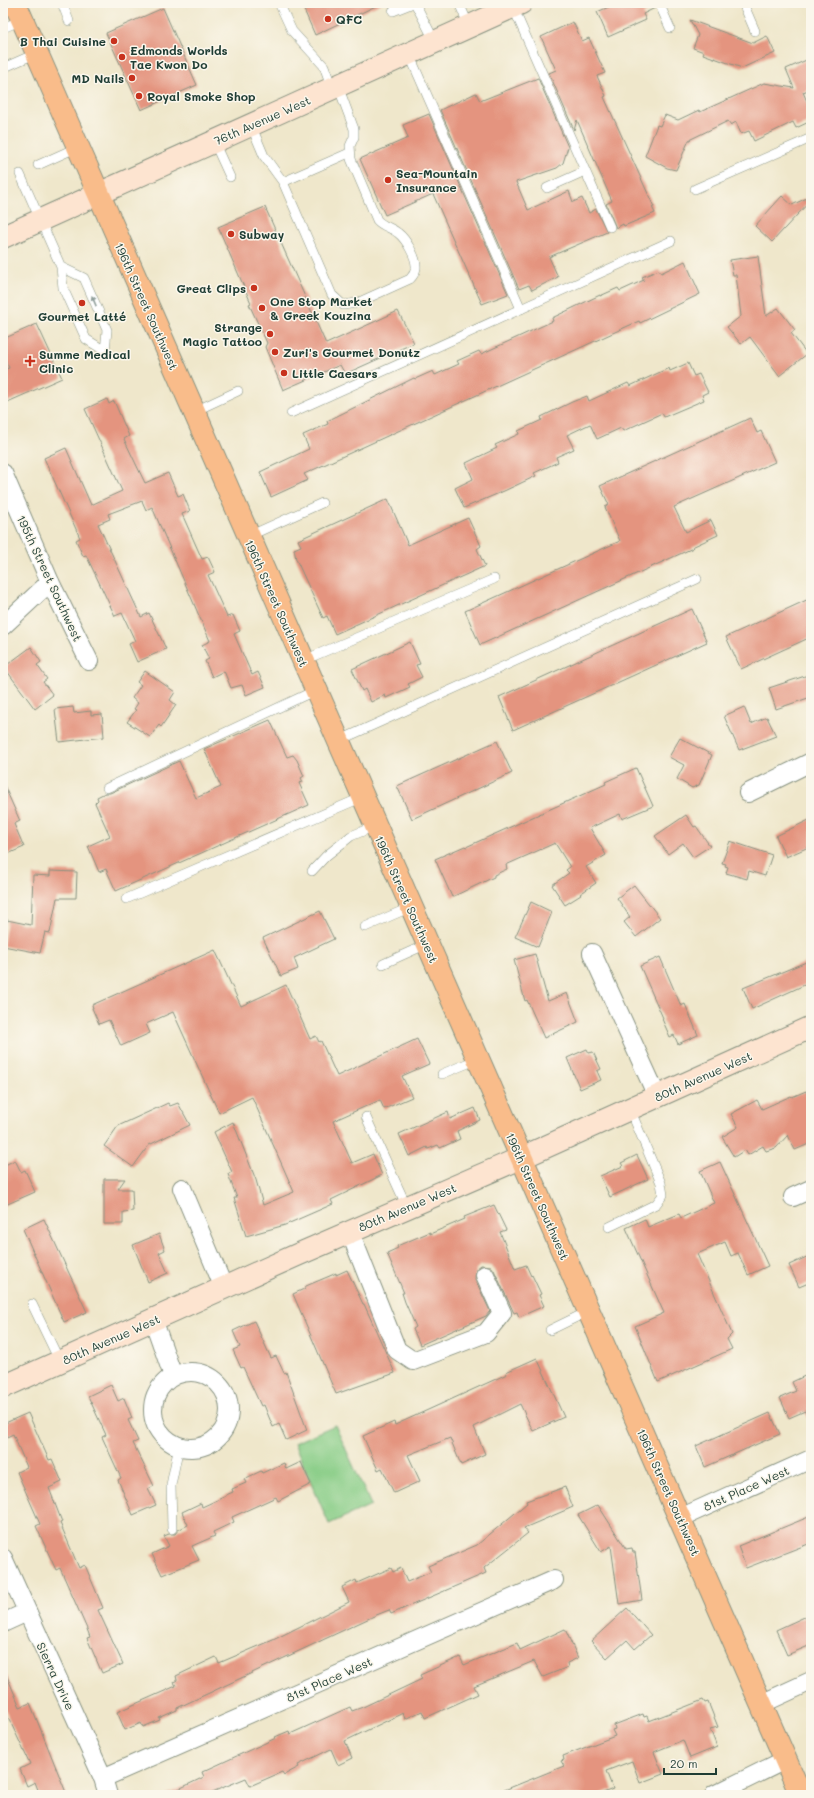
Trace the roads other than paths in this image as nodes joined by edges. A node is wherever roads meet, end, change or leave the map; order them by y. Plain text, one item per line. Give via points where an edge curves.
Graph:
1 (62, 3) edge
2 (279, 3) edge
3 (414, 3) edge
4 (460, 3) edge
5 (659, 3) edge
6 (743, 3) edge
7 (517, 5) edge
8 (393, 11) dead end
9 (13, 17) edge
10 (69, 21) dead end
11 (469, 26) junction
12 (670, 28) dead end
13 (755, 31) dead end
14 (435, 42) junction
15 (408, 53) junction
16 (37, 54) junction
17 (3, 68) edge
18 (335, 87) junction
19 (251, 125) junction
20 (811, 138) edge
21 (214, 141) junction
22 (78, 147) junction
23 (349, 153) junction
24 (38, 165) dead end
25 (585, 171) junction
26 (20, 174) dead end
27 (230, 177) dead end
28 (283, 182) junction
29 (547, 188) dead end
30 (695, 189) dead end
31 (99, 194) junction
32 (40, 220) junction
33 (610, 227) dead end
34 (3, 237) edge
35 (670, 241) dead end
36 (61, 267) junction
37 (521, 309) junction
38 (238, 391) dead end
39 (194, 412) junction
40 (291, 413) dead end
41 (3, 473) edge
42 (322, 503) dead end
43 (248, 536) junction
44 (494, 579) dead end
45 (697, 579) dead end
46 (50, 582) junction
47 (3, 626) edge
48 (89, 661) dead end
49 (302, 661) junction
50 (316, 690) junction
51 (338, 741) junction
52 (811, 762) edge
53 (107, 788) dead end
54 (748, 792) dead end
55 (363, 797) junction
56 (375, 826) junction
57 (312, 871) dead end
58 (126, 899) dead end
59 (411, 907) junction
60 (365, 928) dead end
61 (427, 944) junction
62 (592, 953) dead end
63 (383, 964) dead end
64 (811, 1027) edge
65 (478, 1059) junction
66 (442, 1074) dead end
67 (657, 1096) junction
68 (630, 1109) junction
69 (366, 1117) dead end
70 (521, 1158) junction
71 (182, 1188) dead end
72 (811, 1188) edge
73 (793, 1197) dead end
74 (407, 1207) junction
75 (610, 1227) dead end
76 (350, 1232) junction
77 (485, 1275) dead end
78 (224, 1288) junction
79 (32, 1304) dead end
80 (589, 1311) junction
81 (153, 1319) junction
82 (550, 1330) dead end
83 (60, 1362) junction
84 (173, 1376) junction
85 (3, 1387) edge
86 (179, 1446) junction
87 (811, 1459) edge
88 (680, 1518) junction
89 (172, 1529) dead end
90 (3, 1558) edge
91 (554, 1580) dead end
92 (27, 1612) junction
93 (3, 1623) edge
94 (811, 1681) edge
95 (761, 1704) junction
96 (785, 1760) junction
97 (106, 1787) edge
98 (714, 1795) edge
99 (801, 1795) edge

1 - 10 lane
2 - 18 lane via 292,31 324,66
3 - 8 lane
3 - 14 lane
4 - 11 lane
5 - 12 lane
6 - 13 lane
7 - 11 street, 76th Avenue West
7 - 25 lane
9 - 16 main road, 196th Street Southwest
11 - 14 street, 76th Avenue West
14 - 15 street, 76th Avenue West
15 - 18 street, 76th Avenue West
15 - 37 lane
16 - 17 lane
16 - 22 main road, 196th Street Southwest
18 - 19 street, 76th Avenue West
18 - 23 lane via 354,128
19 - 21 street, 76th Avenue West
19 - 28 lane via 264,156
20 - 30 lane
21 - 27 lane
21 - 31 street, 76th Avenue West
22 - 24 lane
22 - 31 main road, 196th Street Southwest
23 - 28 lane
23 - 28 lane via 377,220 381,225 400,234 416,266 415,273 410,279 357,303 343,305 332,295
25 - 29 lane
25 - 33 lane
26 - 32 lane
31 - 32 street, 76th Avenue West
31 - 39 main road, 196th Street Southwest
32 - 34 street, 76th Avenue West
32 - 36 lane
35 - 37 lane
36 -> 36 lane via 62,288 86,340 105,351 106,330 84,278
37 - 40 lane
38 - 39 lane
39 - 43 main road, 196th Street Southwest
41 - 46 street, 195th Street Southwest
42 - 43 lane
43 - 49 main road, 196th Street Southwest
44 - 49 lane
45 - 51 lane
46 - 47 street
46 - 48 street, 195th Street Southwest
49 - 50 main road, 196th Street Southwest
50 - 51 main road, 196th Street Southwest
50 - 53 lane
51 - 55 main road, 196th Street Southwest
52 - 54 street
55 - 56 main road, 196th Street Southwest
55 - 58 lane
56 - 57 lane via 352,836 326,856
56 - 59 main road, 196th Street Southwest
59 - 60 lane
59 - 61 main road, 196th Street Southwest
61 - 63 lane
61 - 65 main road, 196th Street Southwest
62 - 67 street
64 - 67 street, 80th Avenue West
65 - 66 lane
65 - 70 main road, 196th Street Southwest
67 - 68 street, 80th Avenue West
68 - 70 street, 80th Avenue West
68 - 75 lane via 663,1195 656,1204
69 - 74 lane
70 - 74 street, 80th Avenue West
70 - 80 main road, 196th Street Southwest
71 - 78 street
72 - 73 street
74 - 76 street, 80th Avenue West
76 - 77 street via 397,1350 414,1362 486,1333 502,1313
76 - 78 street, 80th Avenue West
78 - 81 street, 80th Avenue West
79 - 83 lane
80 - 82 lane
80 - 88 main road, 196th Street Southwest
81 - 83 street, 80th Avenue West
81 - 84 street
83 - 85 street, 80th Avenue West
84 - 86 street via 163,1384 156,1395 153,1407 154,1420 159,1431
84 - 86 street via 185,1372 198,1372 209,1376 226,1394 229,1407 224,1431 215,1440 204,1446 192,1448
86 - 89 lane via 171,1485
87 - 88 street, 81st Place West
88 - 95 main road, 196th Street Southwest
90 - 92 street, Sierra Drive
91 - 97 street, 81st Place West
92 - 93 street
92 - 97 street, Sierra Drive
94 - 95 street
95 - 96 main road, 196th Street Southwest
96 - 98 street
96 - 99 main road, 196th Street Southwest

